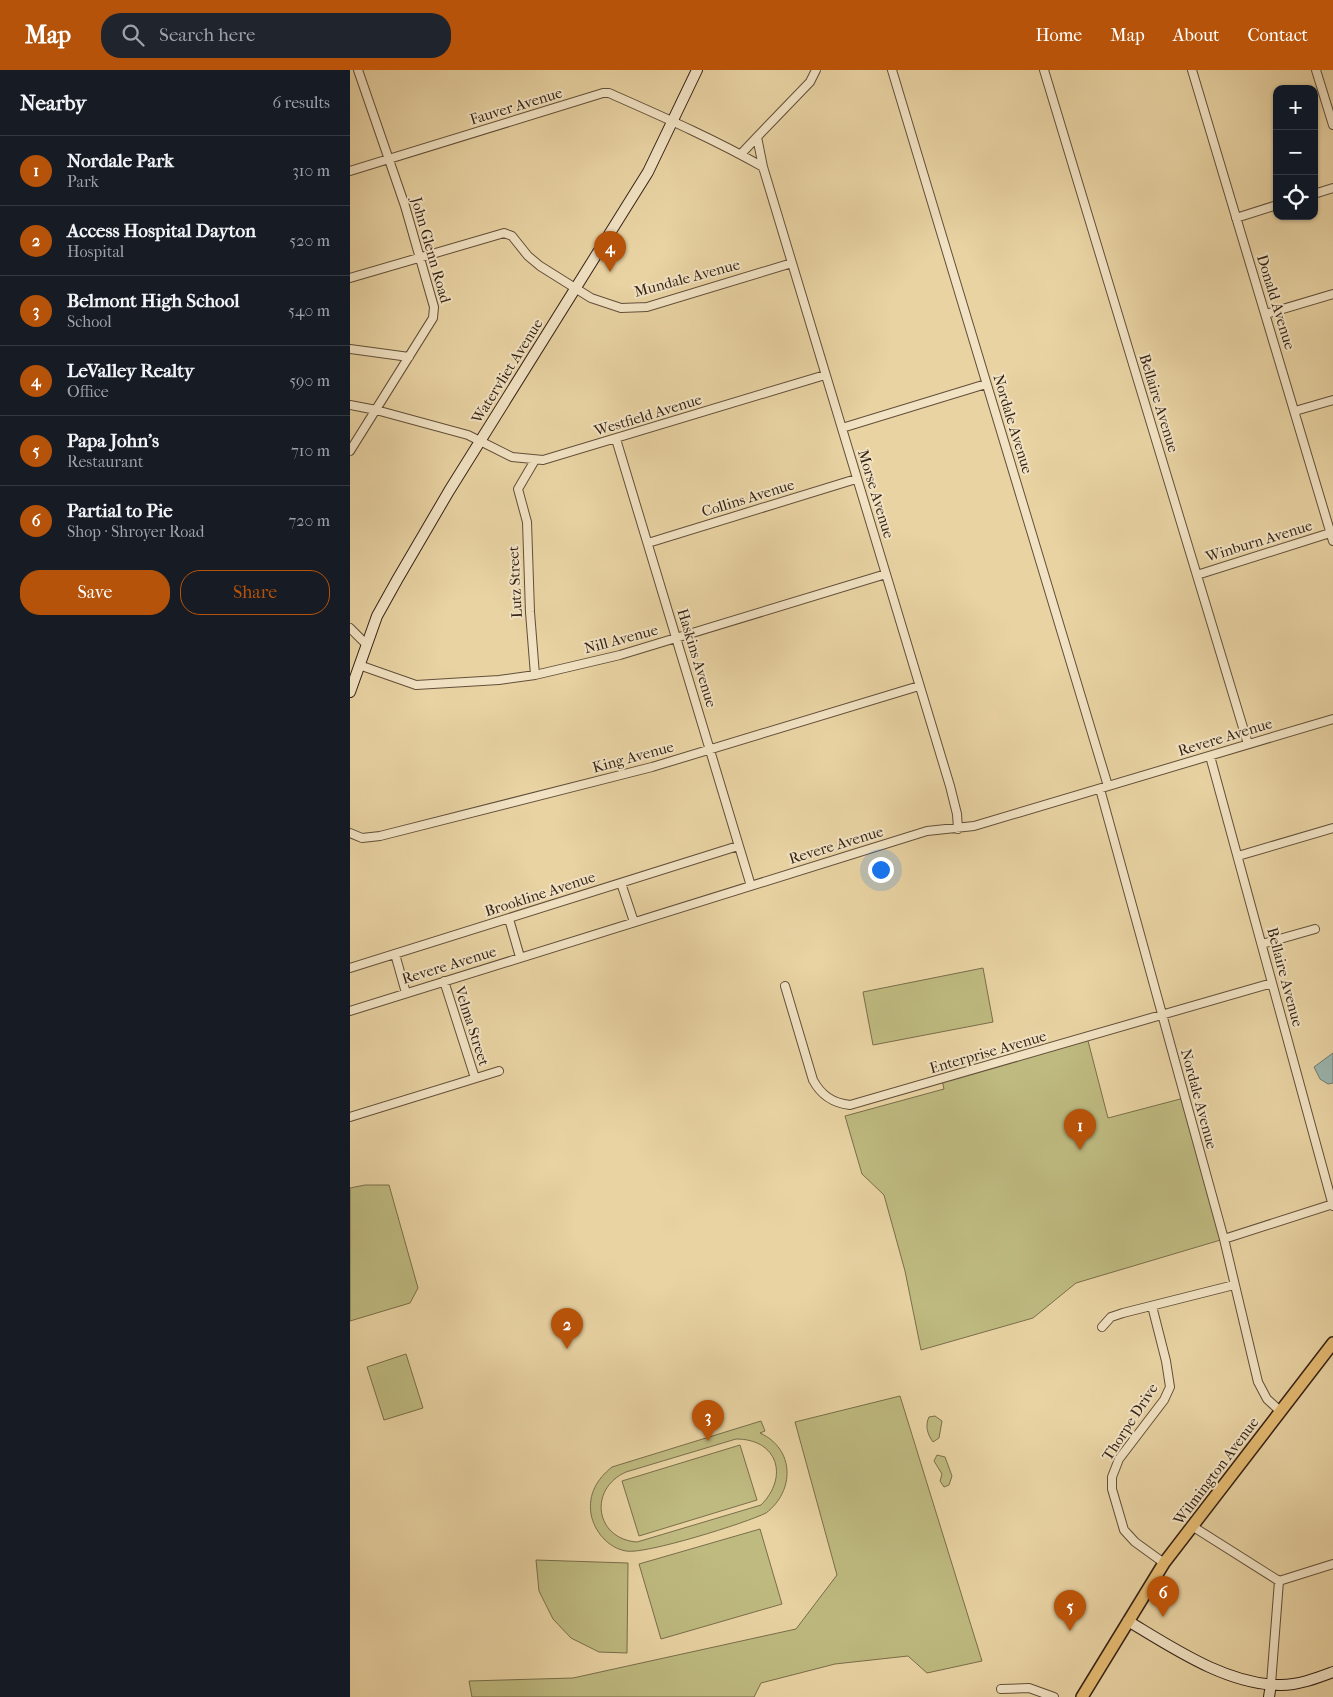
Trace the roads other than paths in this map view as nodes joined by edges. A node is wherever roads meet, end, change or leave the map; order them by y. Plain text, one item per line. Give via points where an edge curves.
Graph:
1 (358, 70) edge
2 (697, 70) edge
3 (816, 70) edge
4 (892, 70) edge
5 (1044, 70) edge
6 (1192, 70) edge
7 (1316, 70) edge
8 (672, 122) junction
9 (1333, 125) edge
10 (757, 137) junction
11 (741, 154) junction
12 (389, 159) junction
13 (763, 168) junction
14 (350, 171) edge
15 (1333, 188) edge
16 (1318, 193) edge
17 (1273, 206) edge
18 (1236, 218) junction
19 (420, 257) junction
20 (792, 263) junction
21 (350, 278) edge
22 (576, 289) junction
23 (1333, 294) edge
24 (1266, 314) junction
25 (350, 349) edge
26 (409, 357) junction
27 (825, 375) junction
28 (986, 384) junction
29 (1333, 400) edge
30 (350, 405) edge
31 (376, 410) junction
32 (1295, 411) junction
33 (842, 428) junction
34 (616, 439) junction
35 (481, 440) junction
36 (350, 451) edge
37 (535, 460) junction
38 (856, 478) junction
39 (1329, 508) edge
40 (1332, 537) edge
41 (648, 543) junction
42 (886, 574) junction
43 (1197, 575) junction
44 (350, 628) edge
45 (353, 635) edge
46 (676, 638) junction
47 (366, 644) junction
48 (359, 665) junction
49 (535, 675) junction
50 (919, 686) junction
51 (350, 692) edge
52 (1333, 719) edge
53 (1248, 744) junction
54 (711, 750) junction
55 (1210, 756) junction
56 (1108, 786) junction
57 (1100, 789) junction
58 (1333, 828) edge
59 (958, 829) junction
60 (350, 833) edge
61 (738, 846) junction
62 (1238, 856) junction
63 (621, 883) junction
64 (751, 886) junction
65 (509, 919) junction
66 (634, 922) junction
67 (1315, 929) dead end
68 (1262, 944) junction
69 (395, 954) junction
70 (520, 958) junction
71 (350, 968) edge
72 (444, 981) junction
73 (1272, 983) junction
74 (785, 986) dead end
75 (406, 993) junction
76 (350, 1011) edge
77 (1162, 1015) junction
78 (499, 1071) dead end
79 (474, 1078) junction
80 (350, 1117) edge
81 (1333, 1205) edge
82 (1224, 1239) junction
83 (1234, 1286) junction
84 (1152, 1306) junction
85 (1102, 1327) dead end
86 (1333, 1343) edge
87 (1280, 1411) junction
88 (1192, 1526) junction
89 (1164, 1563) junction
90 (1333, 1564) edge
91 (1279, 1581) junction
92 (1128, 1621) junction
93 (1333, 1672) edge
94 (1271, 1684) junction
95 (1001, 1689) dead end
96 (1054, 1697) edge
97 (1082, 1697) edge
98 (1268, 1697) edge

1 - 12 street, John Glenn Road
2 - 8 street, Watervliet Avenue
3 - 10 street via 810,82
4 - 28 street, Nordale Avenue
5 - 43 street, Bellaire Avenue
6 - 18 street, Donald Avenue
7 - 9 street
8 - 11 street, Fauver Avenue
8 - 12 street, Fauver Avenue via 603,93
8 - 22 street, Watervliet Avenue via 648,172
10 - 11 street
10 - 13 street, Morse Avenue
11 - 13 street
12 - 14 street, Fauver Avenue
12 - 19 street, John Glenn Road
13 - 20 street, Morse Avenue
15 - 16 street
17 - 18 street
18 - 24 street, Donald Avenue
19 - 21 street, Mundale Avenue
19 - 22 street, Mundale Avenue via 504,232 540,266
19 - 26 street, John Glenn Road via 434,313
20 - 22 street, Mundale Avenue via 647,307 612,306
20 - 27 street, Morse Avenue
22 - 35 street, Watervliet Avenue
23 - 24 street
24 - 32 street, Donald Avenue
25 - 26 street
26 - 31 street, John Glenn Road
27 - 33 street, Morse Avenue
27 - 34 street, Westfield Avenue
28 - 33 street
28 - 56 street, Nordale Avenue
29 - 32 street
30 - 31 street, Westfield Avenue
31 - 35 street, Westfield Avenue
31 - 36 street, John Glenn Road
32 - 39 street, Donald Avenue
33 - 38 street, Morse Avenue
34 - 37 street, Westfield Avenue via 556,458
34 - 41 street, Haskins Avenue
35 - 37 street, Westfield Avenue via 500,452
35 - 47 street, Watervliet Avenue via 397,580
37 - 49 street, Lutz Street via 518,489 527,522
38 - 41 street, Collins Avenue
38 - 42 street, Morse Avenue
39 - 40 street, Donald Avenue
40 - 43 street, Winburn Avenue
41 - 46 street, Haskins Avenue
42 - 46 street, Nill Avenue
42 - 50 street, Morse Avenue
43 - 53 street, Bellaire Avenue
44 - 45 street
45 - 47 street
46 - 49 street, Nill Avenue
46 - 54 street, Haskins Avenue
47 - 48 street, Watervliet Avenue
48 - 49 street, Nill Avenue via 416,685
48 - 51 street, Watervliet Avenue
50 - 54 street, King Avenue
50 - 59 street, Morse Avenue via 950,786
52 - 53 street, Revere Avenue
53 - 55 street, Revere Avenue
54 - 60 street, King Avenue via 380,836 362,838
54 - 61 street, Haskins Avenue
55 - 56 street, Revere Avenue
55 - 62 street, Bellaire Avenue
56 - 57 street, Revere Avenue
57 - 59 street, Revere Avenue
57 - 77 street, Nordale Avenue
58 - 62 street
59 - 64 street, Revere Avenue via 926,831
61 - 63 street, Brookline Avenue
61 - 64 street, Haskins Avenue
62 - 68 street, Bellaire Avenue
63 - 65 street, Brookline Avenue
63 - 66 street
64 - 66 street, Revere Avenue
65 - 69 street, Brookline Avenue
65 - 70 street
66 - 70 street, Revere Avenue
67 - 68 street
68 - 73 street, Bellaire Avenue
69 - 71 street, Brookline Avenue
69 - 75 street
70 - 72 street, Revere Avenue
72 - 75 street, Revere Avenue
72 - 79 street, Velma Street
73 - 77 street, Enterprise Avenue
73 - 81 street, Bellaire Avenue
74 - 77 street, Enterprise Avenue via 813,1080 818,1089 834,1101 850,1105
75 - 76 street, Revere Avenue
77 - 82 street, Nordale Avenue
78 - 79 street
79 - 80 street
81 - 82 street
82 - 83 street, Nordale Avenue
83 - 84 street
83 - 87 street, Nordale Avenue via 1258,1382 1267,1399
84 - 85 street via 1111,1317
84 - 89 street, Thorpe Drive via 1170,1387 1164,1400 1119,1459 1112,1476 1112,1489 1124,1530
86 - 87 main road, Wilmington Avenue
87 - 88 main road, Wilmington Avenue
88 - 89 main road, Wilmington Avenue
88 - 91 street
89 - 92 main road, Wilmington Avenue
90 - 91 street
91 - 94 street
92 - 94 street via 1208,1665 1238,1677
92 - 97 main road, Wilmington Avenue
93 - 94 street via 1292,1684
94 - 98 street
95 - 96 street via 1029,1688

